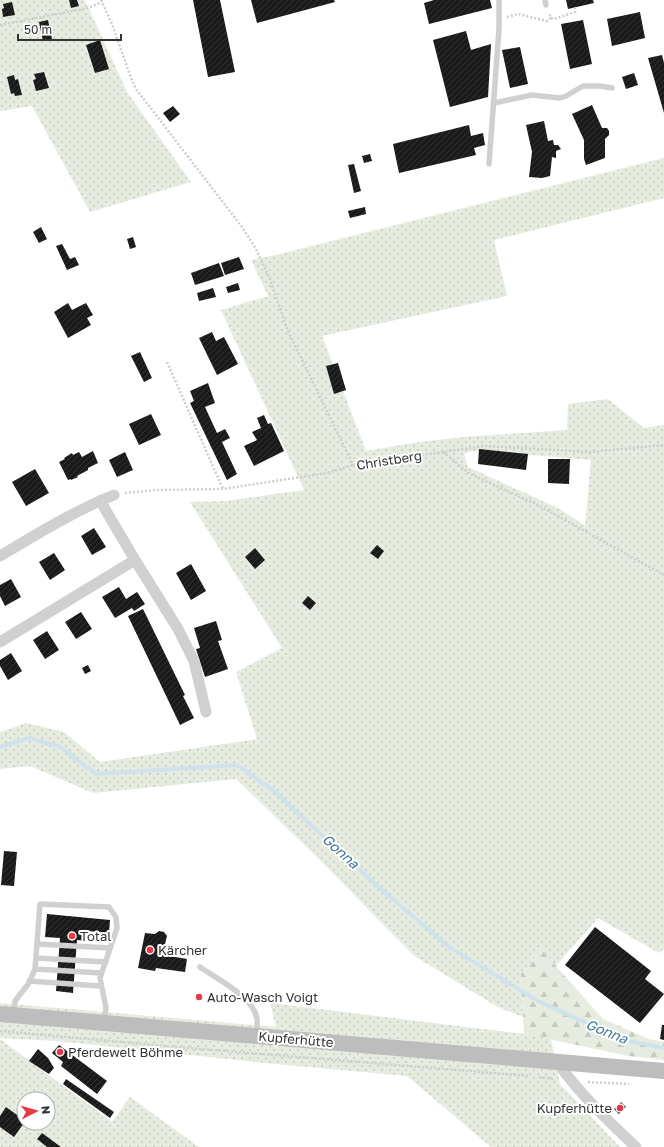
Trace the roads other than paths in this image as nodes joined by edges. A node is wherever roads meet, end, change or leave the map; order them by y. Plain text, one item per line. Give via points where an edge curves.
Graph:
1 (499, 0) edge
2 (612, 88) dead end
3 (494, 103) junction
4 (489, 164) dead end
5 (114, 494) road end
6 (101, 500) junction
7 (0, 556) edge
8 (135, 560) junction
9 (0, 642) edge
10 (206, 712) dead end
11 (38, 944) junction
12 (110, 948) junction
13 (36, 958) junction
14 (106, 962) junction
15 (200, 967) dead end
16 (35, 969) junction
17 (101, 973) junction
18 (29, 981) junction
19 (100, 986) junction
20 (6, 1015) edge
21 (104, 1023) junction
22 (256, 1036) junction
23 (557, 1062) junction
24 (664, 1071) edge
25 (636, 1147) edge

1 - 3 lane
2 - 3 lane via 583,86 560,98 532,95
3 - 4 lane
5 - 6 street
6 - 7 street via 73,513
6 - 8 street
8 - 9 street
8 - 10 street via 194,660
11 - 12 lane
11 - 12 lane via 40,904 108,907 116,917 115,936
11 - 13 lane
12 - 14 lane
13 - 14 lane
13 - 16 lane
14 - 17 lane
15 - 22 lane via 249,1003 257,1018
16 - 17 lane
16 - 18 lane
17 - 19 lane
18 - 19 lane
18 - 20 lane
19 - 21 lane via 106,1008
20 - 21 main road, Kupferhütte
21 - 22 main road, Kupferhütte
22 - 23 main road, Kupferhütte
23 - 24 main road, Kupferhütte
23 - 25 street via 570,1081

